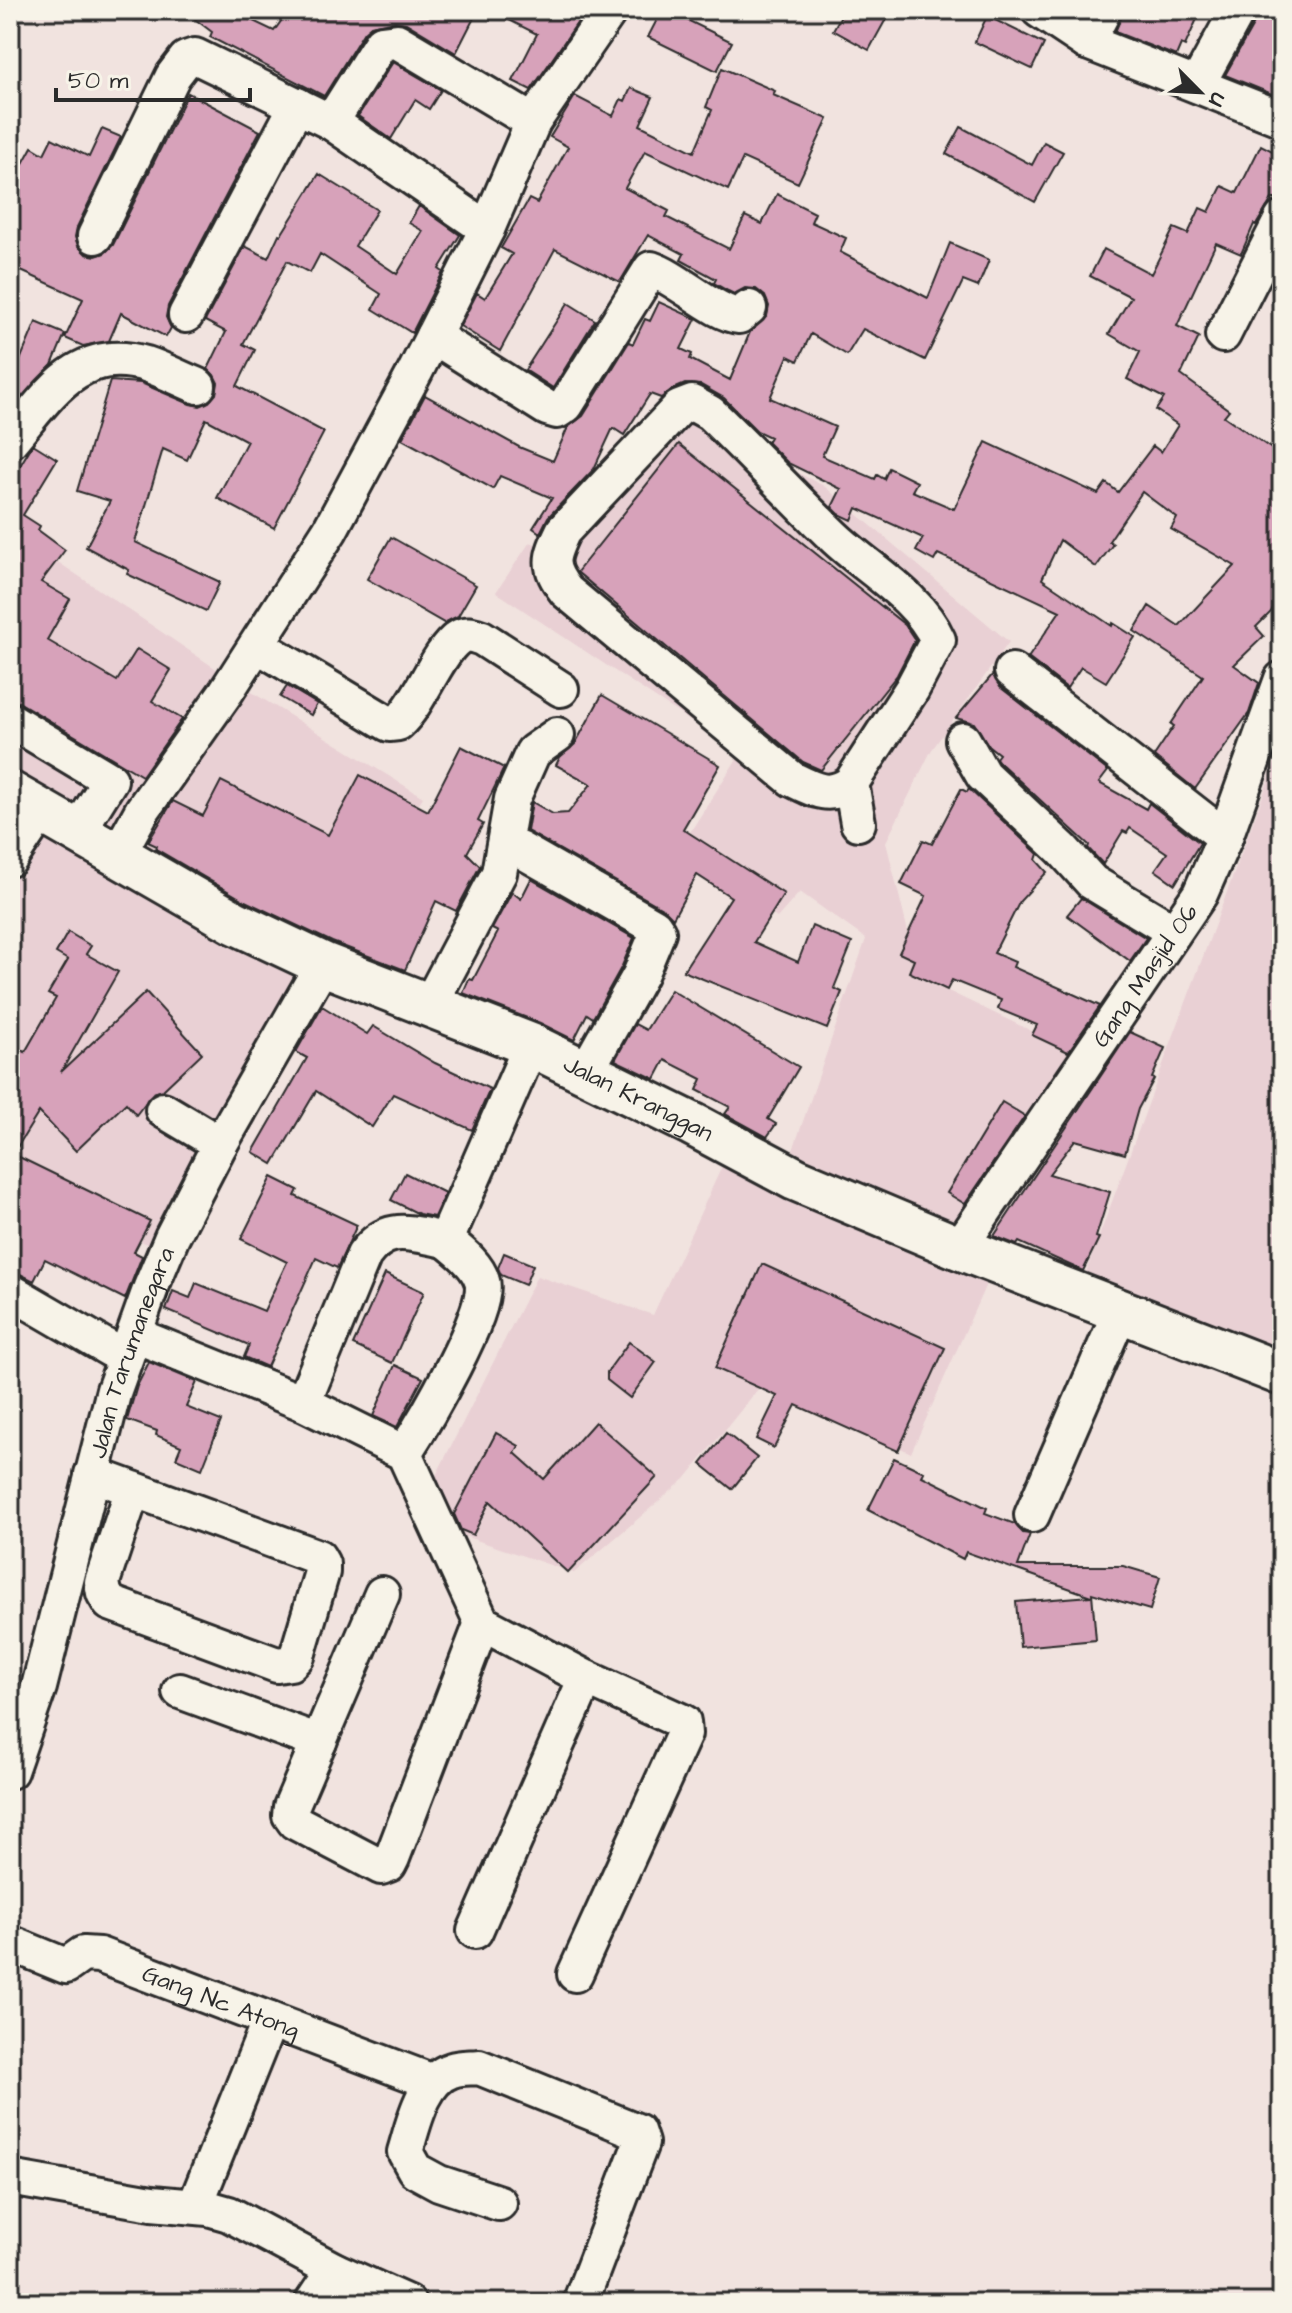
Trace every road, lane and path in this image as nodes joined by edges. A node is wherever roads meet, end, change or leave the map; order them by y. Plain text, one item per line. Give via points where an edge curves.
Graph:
1 (610, 10) edge
2 (1039, 10) edge
3 (1104, 10) edge
4 (1238, 10) edge
5 (1087, 42) junction
6 (1197, 85) junction
7 (297, 105) junction
8 (1282, 119) edge
9 (331, 122) junction
10 (533, 122) junction
11 (1282, 219) edge
12 (487, 229) junction
13 (95, 236) dead end
14 (749, 308) dead end
15 (186, 315) dead end
16 (1223, 335) dead end
17 (433, 336) junction
18 (198, 386) dead end
19 (10, 441) edge
20 (257, 645) junction
21 (1012, 671) dead end
22 (1282, 679) edge
23 (561, 689) dead end
24 (10, 720) edge
25 (557, 735) dead end
26 (963, 740) dead end
27 (851, 783) junction
28 (26, 803) edge
29 (858, 823) dead end
30 (77, 833) junction
31 (1225, 837) junction
32 (519, 849) dead end
33 (117, 856) junction
34 (10, 859) edge
35 (1173, 931) junction
36 (323, 964) junction
37 (429, 1006) junction
38 (531, 1045) junction
39 (586, 1071) junction
40 (163, 1110) dead end
41 (220, 1144) junction
42 (446, 1240) junction
43 (959, 1248) junction
44 (10, 1291) edge
45 (1121, 1310) junction
46 (130, 1347) junction
47 (1282, 1374) edge
48 (303, 1403) junction
49 (404, 1453) junction
50 (92, 1474) junction
51 (133, 1489) junction
52 (1032, 1515) dead end
53 (382, 1594) dead end
54 (482, 1623) junction
55 (586, 1678) junction
56 (180, 1691) dead end
57 (319, 1742) junction
58 (10, 1771) edge
59 (475, 1931) dead end
60 (10, 1943) edge
61 (575, 1974) dead end
62 (270, 2020) junction
63 (433, 2082) junction
64 (10, 2178) edge
65 (499, 2203) dead end
66 (195, 2206) junction
67 (334, 2270) junction
68 (312, 2303) edge
69 (408, 2303) edge
70 (580, 2303) edge

1 - 10 street
2 - 5 street
3 - 5 street
4 - 6 street
5 - 6 street
6 - 8 street
7 - 9 street
7 - 13 street via 205,59 186,59
7 - 15 street
9 - 10 street via 386,41 397,41
9 - 12 street
10 - 12 street
11 - 16 street
12 - 17 street
14 - 17 street via 739,316 729,315 651,269 566,405 557,411
17 - 20 street via 330,530
18 - 19 street via 126,360 81,366
20 - 23 street via 389,724 408,714 450,647 470,634
20 - 33 street via 143,809
21 - 31 street
22 - 31 street, Gang Masjid 06
24 - 30 street via 110,780
25 - 37 street via 533,752 512,799 499,873
26 - 35 street via 983,775 1092,882
27 - 27 street via 839,792 809,788 792,779 566,591 552,573 552,554 563,531 679,408 692,403 710,413 834,537 917,607 933,628 936,646
27 - 29 street
28 - 30 main road, Jalan Kranggan
28 - 34 street
30 - 33 main road, Jalan Kranggan
31 - 35 street, Gang Masjid 06 via 1200,894
32 - 39 street via 658,932
33 - 36 main road, Jalan Kranggan via 234,922
35 - 43 street, Gang Masjid 06
36 - 37 main road, Jalan Kranggan
36 - 41 street, Jalan Tarumanegara
37 - 38 main road, Jalan Kranggan
38 - 39 main road, Jalan Kranggan
38 - 42 street
39 - 43 main road, Jalan Kranggan via 765,1165
40 - 41 street
41 - 46 street, Jalan Tarumanegara via 172,1237
42 - 48 street via 396,1232 372,1243
42 - 49 street via 483,1282 480,1312
43 - 45 main road, Jalan Kranggan
44 - 46 street
45 - 47 main road, Jalan Kranggan
45 - 52 street
46 - 48 street
46 - 50 street, Jalan Tarumanegara
48 - 49 street
49 - 54 street
50 - 51 street
50 - 58 street, Jalan Tarumanegara via 39,1687
51 - 51 street via 318,1557 322,1572 297,1656 290,1663 277,1665 110,1603 102,1582
53 - 57 street
54 - 55 street
54 - 57 street via 385,1867 290,1815
55 - 59 street
55 - 61 street via 685,1727
56 - 57 street
60 - 62 street, Gang Nc Atong via 66,1966 83,1954 99,1955
62 - 63 street, Gang Nc Atong
62 - 66 street
63 - 65 street via 405,2152 415,2170
63 - 70 street via 451,2070 479,2067 637,2131 641,2143
64 - 66 street
66 - 67 street via 251,2224
67 - 68 street
67 - 69 street

